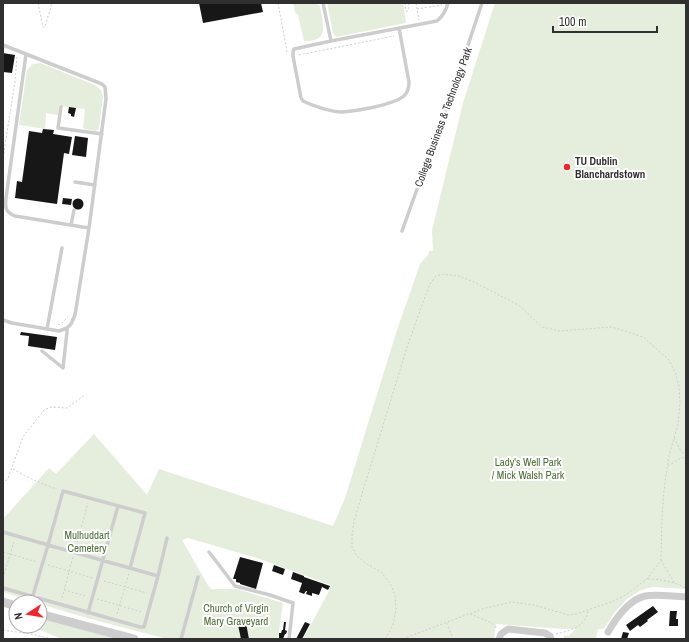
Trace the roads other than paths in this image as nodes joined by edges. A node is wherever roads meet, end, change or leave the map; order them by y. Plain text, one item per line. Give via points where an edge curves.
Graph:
1 (323, 3) edge
2 (448, 3) edge
3 (482, 3) edge
4 (399, 28) junction
5 (330, 41) junction
6 (3, 45) edge
7 (26, 54) junction
8 (61, 107) dead end
9 (102, 134) junction
10 (3, 172) edge
11 (9, 172) junction
12 (74, 182) dead end
13 (95, 185) junction
14 (74, 210) dead end
15 (71, 224) junction
16 (89, 228) junction
17 (402, 231) dead end
18 (62, 248) dead end
19 (3, 320) edge
20 (47, 327) junction
21 (66, 328) junction
22 (42, 351) dead end
23 (118, 506) junction
24 (3, 532) edge
25 (167, 538) dead end
26 (48, 545) junction
27 (210, 552) dead end
28 (103, 560) junction
29 (130, 568) junction
30 (158, 576) junction
31 (198, 577) dead end
32 (3, 588) edge
33 (26, 594) edge
34 (34, 594) edge
35 (686, 597) edge
36 (48, 600) edge
37 (88, 613) junction
38 (48, 616) edge
39 (608, 632) dead end
40 (500, 636) edge
41 (552, 637) edge
42 (134, 639) edge
43 (181, 639) edge
44 (289, 639) edge

1 - 5 lane
2 - 4 lane via 443,16 436,21
3 - 17 lane, College Business & Technology Park
4 - 5 lane
4 - 5 lane via 409,89 399,100 348,112 323,108 307,103 301,98 294,49
6 - 7 lane
7 - 9 lane via 105,87
7 - 11 lane
8 - 9 lane via 58,128
9 - 13 lane
10 - 11 lane
11 - 15 lane via 5,205 10,214
12 - 13 lane
13 - 16 lane
14 - 15 lane
15 - 16 lane
16 - 21 lane via 75,315
18 - 20 lane
19 - 20 lane
20 - 21 lane via 59,330
21 - 22 lane via 62,368
23 - 26 lane via 63,491
23 - 28 lane
23 - 29 lane via 145,513
24 - 26 lane
25 - 30 lane
26 - 28 lane
26 - 34 lane
27 - 44 lane via 235,586 293,603
28 - 29 lane
28 - 37 lane
29 - 30 lane
30 - 37 lane via 144,627
31 - 43 lane
32 - 33 lane
35 - 39 street via 645,596 624,610
36 - 37 lane
38 - 42 street
40 - 41 street via 508,629 544,633

